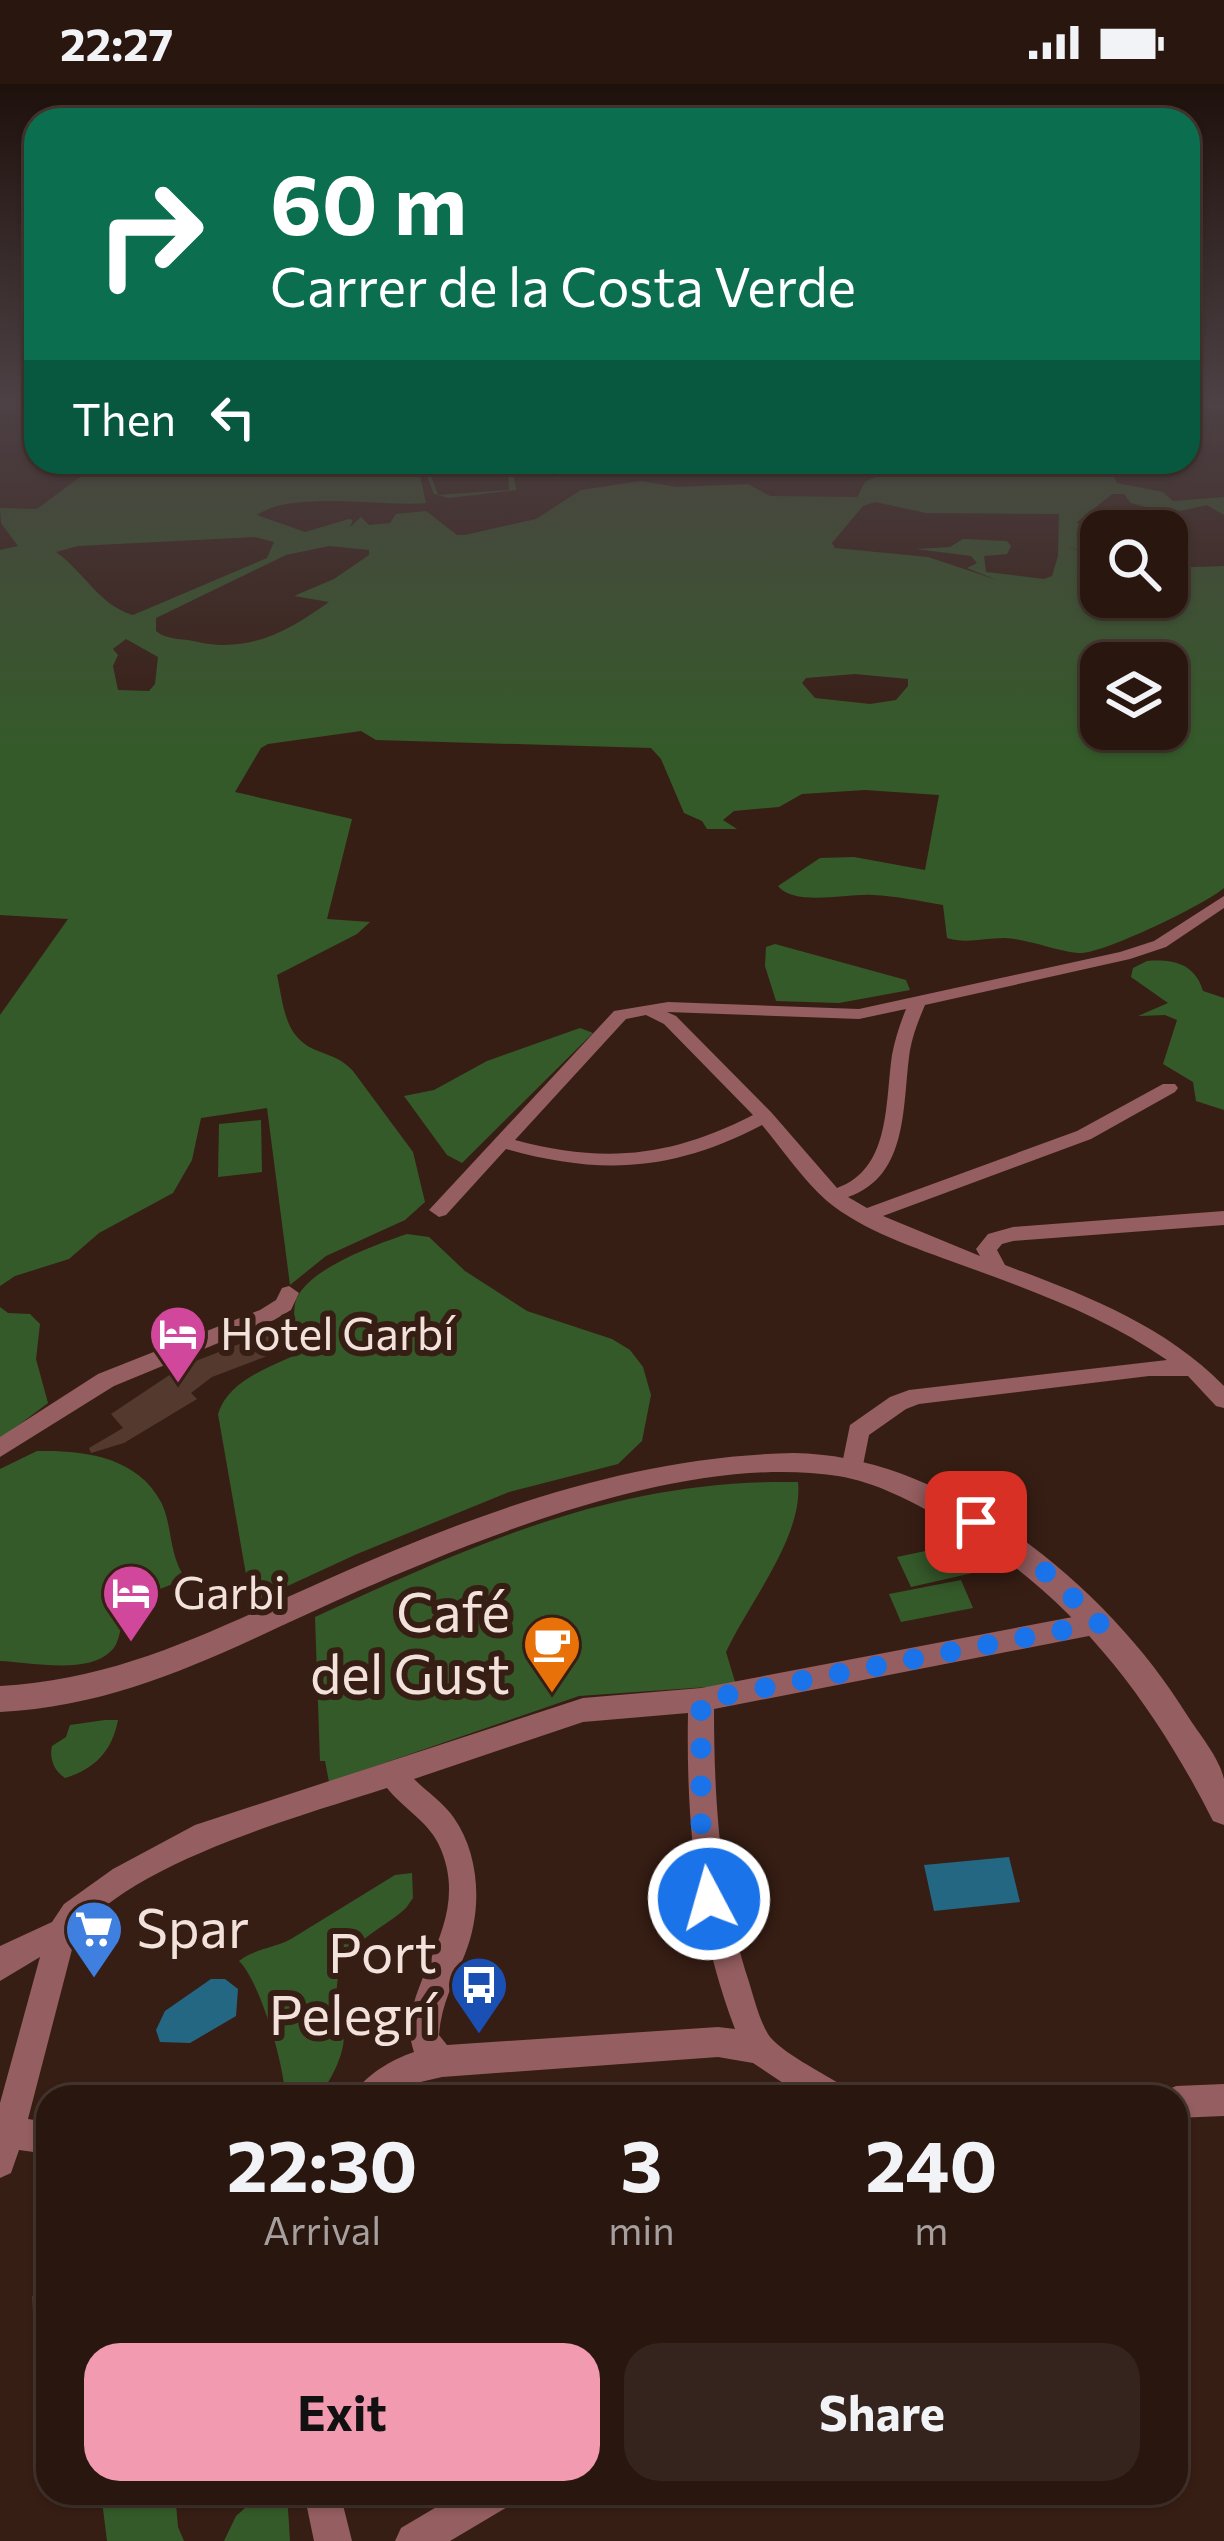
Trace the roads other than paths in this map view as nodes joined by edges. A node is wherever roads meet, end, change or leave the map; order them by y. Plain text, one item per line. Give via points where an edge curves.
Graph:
1 (1224, 901) edge
2 (918, 1000) junction
3 (646, 1008) junction
4 (1169, 1088) dead end
5 (765, 1116) junction
6 (502, 1142) junction
7 (832, 1196) junction
8 (439, 1210) dead end
9 (866, 1216) junction
10 (1224, 1218) edge
11 (920, 1239) junction
12 (995, 1239) junction
13 (996, 1267) junction
14 (290, 1293) dead end
15 (1151, 1341) junction
16 (1149, 1368) junction
17 (1196, 1370) junction
18 (1224, 1400) edge
19 (0, 1448) edge
20 (853, 1469) junction
21 (1100, 1623) junction
22 (0, 1699) edge
23 (701, 1700) junction
24 (394, 1774) junction
25 (1224, 1810) edge
26 (62, 1932) junction
27 (0, 1966) edge
28 (758, 2048) junction
29 (442, 2061) junction
30 (385, 2085) edge
31 (814, 2085) edge
32 (1224, 2100) edge
33 (1188, 2102) edge
34 (36, 2139) edge
35 (3, 2141) edge
36 (325, 2505) edge
37 (476, 2505) edge
38 (334, 2541) edge
39 (414, 2541) edge

1 - 2 street via 1160,944 1124,956
2 - 3 street via 843,1015
2 - 7 street via 880,1169
3 - 5 street via 670,1020
3 - 6 street via 620,1016
4 - 9 street via 1084,1135
5 - 6 street via 719,1142 638,1162
5 - 7 street
6 - 8 street
7 - 9 street
9 - 11 street
10 - 12 street
11 - 12 street
11 - 13 street
12 - 13 street via 986,1249
13 - 15 street
14 - 19 street via 267,1315 106,1380
15 - 16 street via 1160,1355
15 - 17 street
16 - 17 street
16 - 20 street via 916,1396 858,1431
17 - 18 street
20 - 21 street via 1003,1538
20 - 22 street via 745,1466 604,1486 419,1552 150,1672 74,1692
21 - 23 street
21 - 25 street via 1177,1724
23 - 24 street via 583,1710
23 - 28 street via 709,1899 730,1984
24 - 26 street via 205,1834 112,1886
24 - 29 street via 413,1803 442,1823 459,1872 457,1945 424,2011 421,2038
26 - 27 street
26 - 35 street
28 - 29 street via 718,2042
28 - 31 street
29 - 30 street
32 - 33 street
34 - 35 street
36 - 38 street
37 - 39 street

